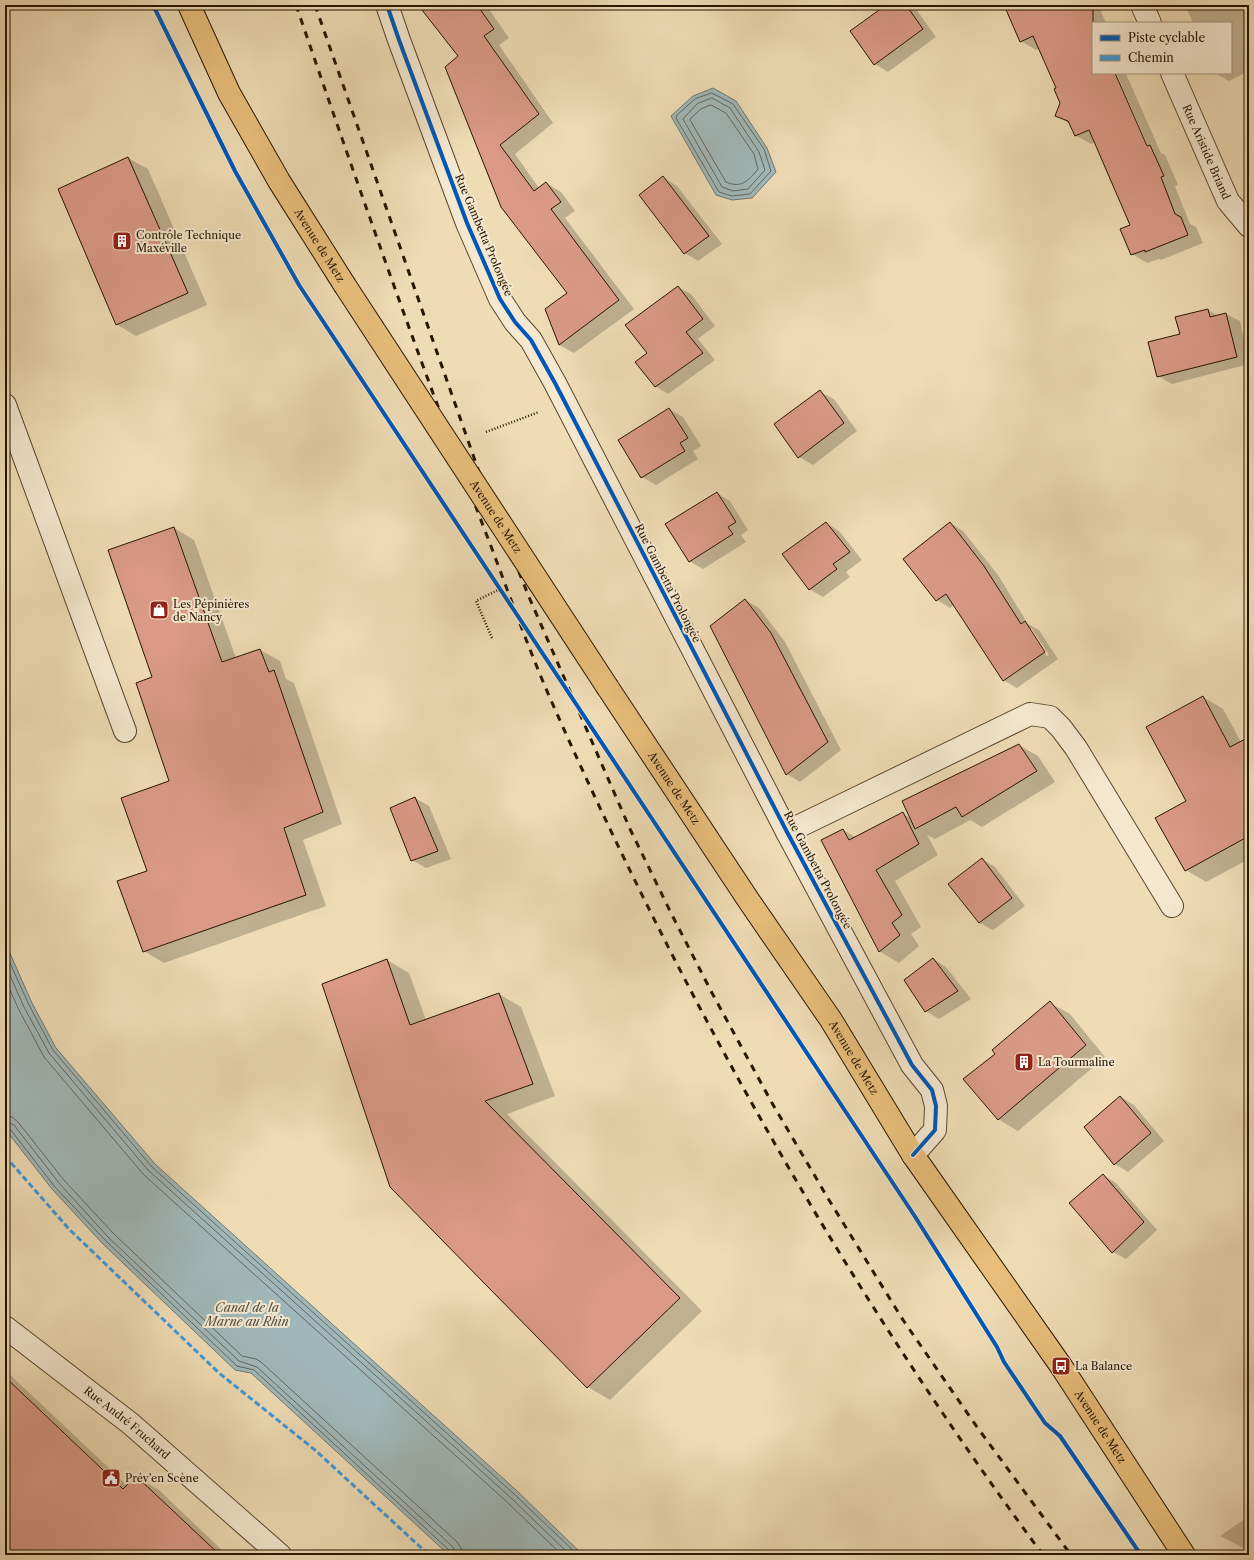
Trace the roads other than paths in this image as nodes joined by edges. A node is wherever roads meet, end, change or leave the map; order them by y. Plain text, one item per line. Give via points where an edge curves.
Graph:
1 (189, 5) edge
2 (387, 5) edge
3 (1142, 5) edge
4 (1150, 22) edge
5 (1172, 74) edge
6 (1249, 226) edge
7 (5, 405) edge
8 (125, 731) dead end
9 (787, 832) junction
10 (1172, 906) dead end
11 (913, 1155) junction
12 (5, 1327) edge
13 (280, 1555) edge
14 (1184, 1555) edge

1 - 11 main road, Avenue de Metz, bridge via 237,106 279,181 608,688 831,1020
2 - 9 street, Rue Gambetta Prolongée via 467,223 500,299 531,340
3 - 4 street
5 - 6 street, Rue Aristide Briand via 1228,201
7 - 8 street
9 - 10 street via 1030,714 1050,717 1076,748
9 - 11 street, Rue Gambetta Prolongée via 912,1065 932,1090 936,1106 935,1130
11 - 14 main road, Avenue de Metz via 1061,1366
12 - 13 street, Rue André Fruchard via 131,1424

